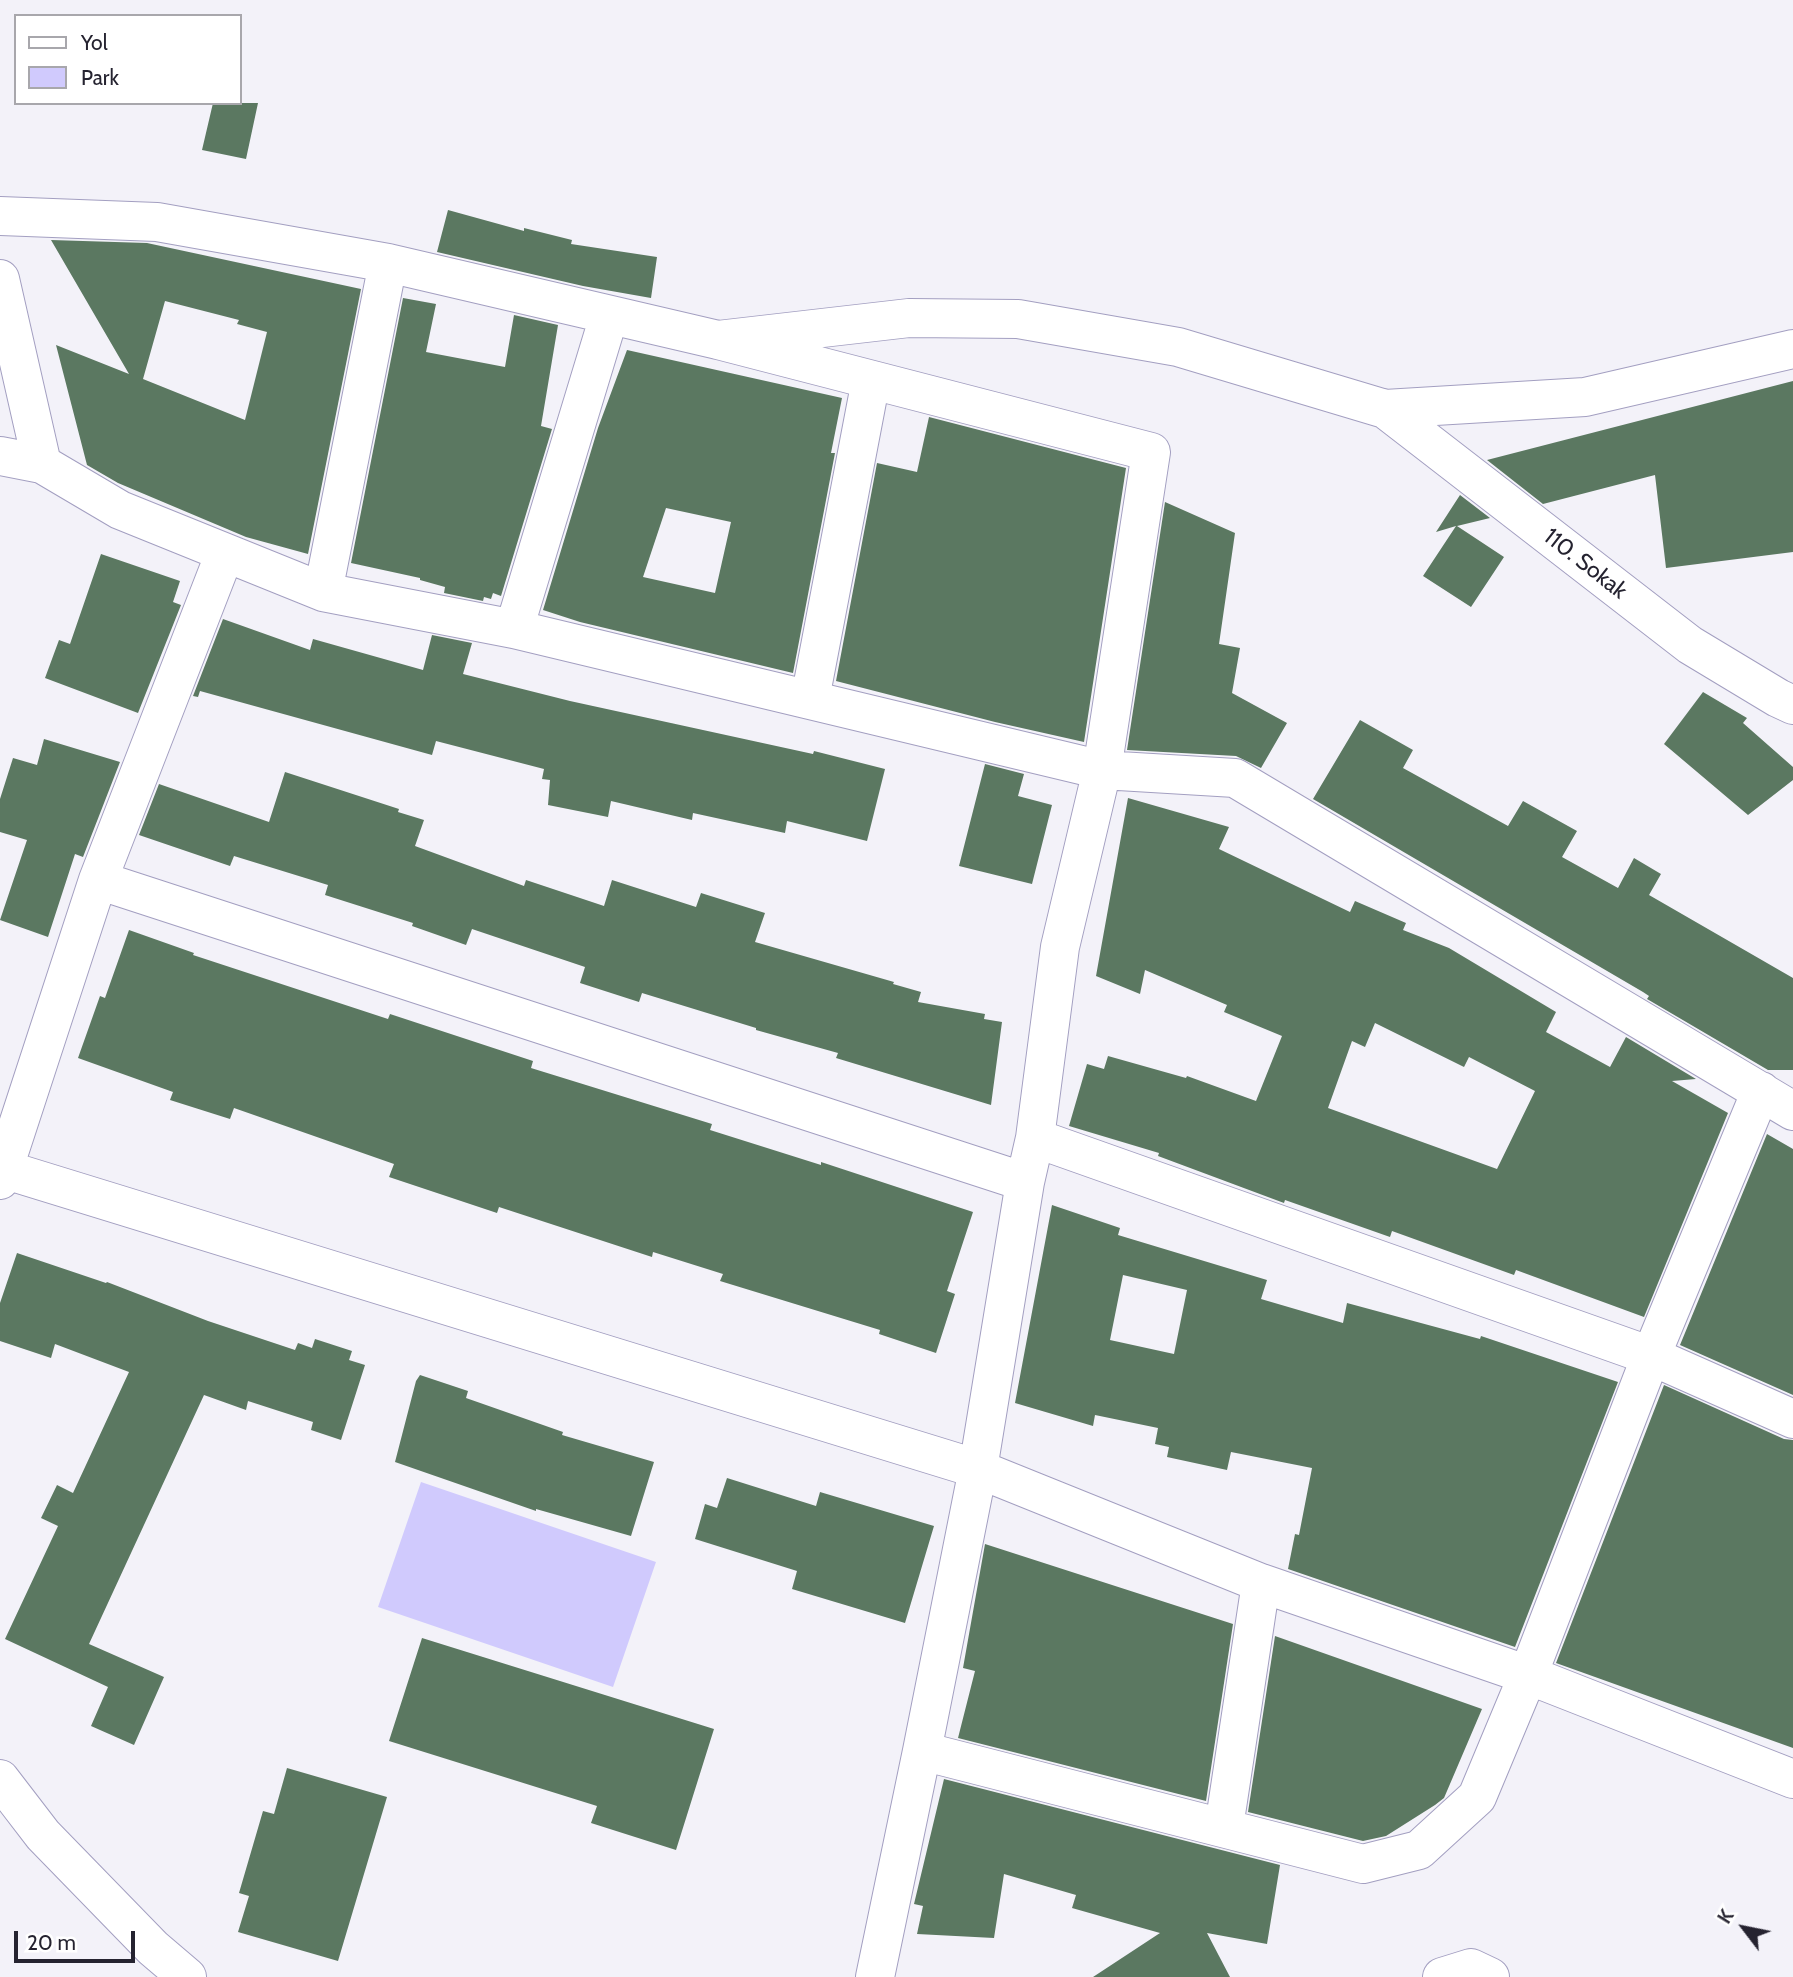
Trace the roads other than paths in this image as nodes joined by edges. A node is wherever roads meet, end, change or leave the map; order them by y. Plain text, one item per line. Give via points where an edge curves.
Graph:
1 (0, 216) edge
2 (388, 263) junction
3 (0, 279) edge
4 (609, 316) junction
5 (718, 340) junction
6 (1793, 349) edge
7 (872, 380) junction
8 (1385, 409) junction
9 (0, 456) edge
10 (42, 464) junction
11 (225, 553) junction
12 (323, 592) junction
13 (514, 629) junction
14 (810, 699) junction
15 (1793, 705) edge
16 (1102, 769) junction
17 (98, 880) junction
18 (1782, 1102) edge
19 (1035, 1138) junction
20 (1, 1172) edge
21 (1025, 1182) junction
22 (1651, 1356) junction
23 (1793, 1419) edge
24 (978, 1469) junction
25 (1261, 1583) junction
26 (1528, 1675) junction
27 (922, 1751) junction
28 (0, 1779) edge
29 (1793, 1779) edge
30 (1224, 1827) junction
31 (187, 1977) edge
32 (875, 1977) edge
33 (1442, 1977) edge
34 (1490, 1977) edge

1 - 2 street via 157,222
2 - 4 street
2 - 12 street
3 - 10 street
4 - 5 street
4 - 13 street
5 - 7 street
5 - 8 street via 909,318 1018,319 1178,346
6 - 8 street via 1585,397
7 - 14 street
7 - 16 street via 1151,452
8 - 15 street, 110. Sokak via 1690,645
9 - 10 street
10 - 11 street via 120,510
11 - 12 street
11 - 17 street
12 - 13 street
13 - 14 street
14 - 16 street
16 - 18 street via 1235,778
16 - 19 street via 1060,947
17 - 20 street
17 - 21 street
18 - 22 street
19 - 21 street
19 - 22 street
20 - 24 street
21 - 24 street
22 - 23 street
22 - 26 street
24 - 25 street
24 - 27 street
25 - 26 street
25 - 30 street
26 - 29 street
26 - 30 street via 1478,1797 1419,1850 1363,1864
27 - 30 street
27 - 32 street
28 - 31 street via 43,1835
33 - 34 street via 1471,1968

